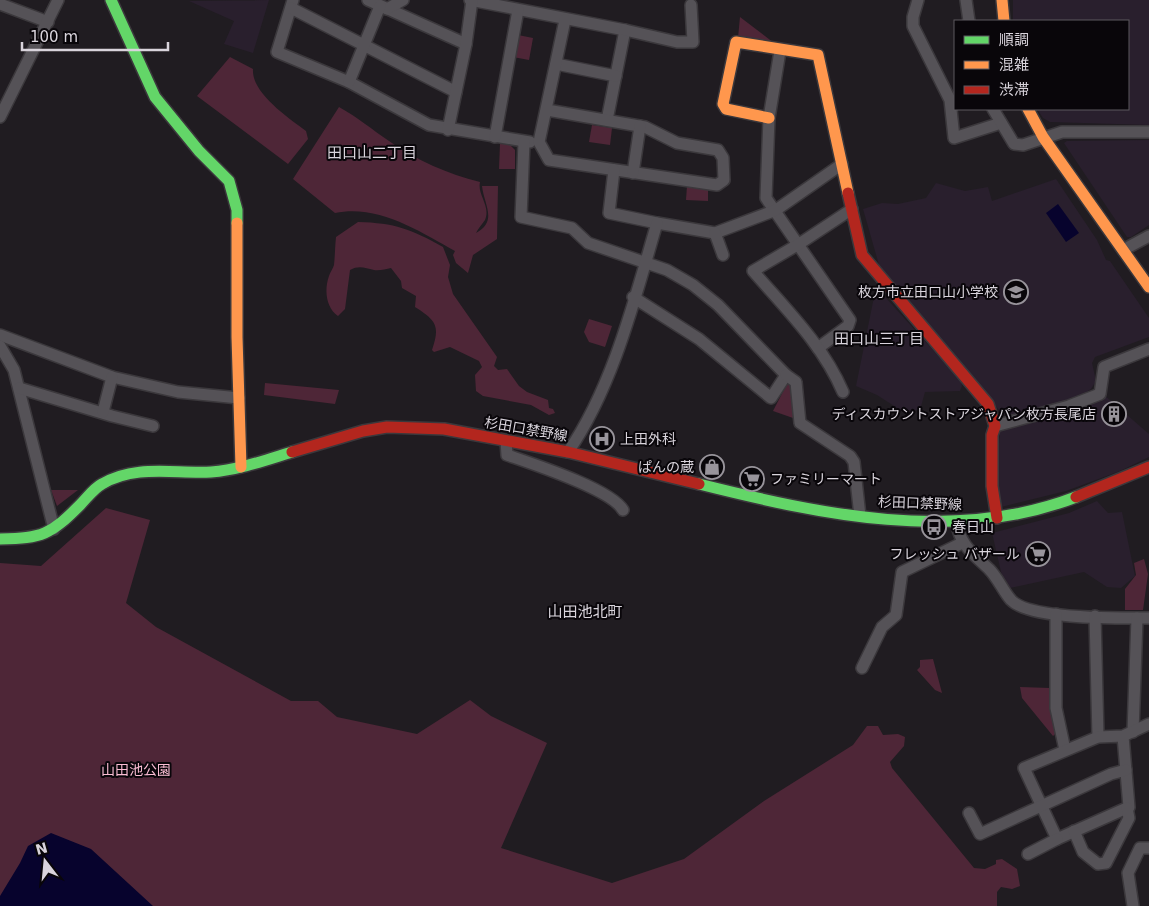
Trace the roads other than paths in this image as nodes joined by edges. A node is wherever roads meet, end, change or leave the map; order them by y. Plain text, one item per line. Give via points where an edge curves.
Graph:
1 (58, 0) edge
2 (111, 0) edge
3 (368, 0) edge
4 (403, 0) edge
5 (471, 0) edge
6 (918, 0) edge
7 (966, 0) edge
8 (1002, 0) edge
9 (0, 4) edge
10 (292, 4) edge
11 (691, 5) dead end
12 (384, 8) junction
13 (518, 10) junction
14 (565, 20) junction
15 (969, 20) edge
16 (1004, 20) edge
17 (48, 22) junction
18 (625, 30) junction
19 (364, 44) junction
20 (466, 44) junction
21 (780, 51) junction
22 (556, 64) junction
23 (616, 76) junction
24 (349, 82) junction
25 (456, 92) junction
26 (547, 110) junction
27 (994, 110) edge
28 (1029, 110) edge
29 (1, 113) edge
30 (769, 118) junction
31 (607, 120) junction
32 (1001, 123) junction
33 (640, 126) junction
34 (448, 130) junction
35 (1149, 132) edge
36 (495, 137) junction
37 (1043, 137) junction
38 (524, 142) junction
39 (539, 142) junction
40 (842, 164) junction
41 (614, 170) junction
42 (633, 173) junction
43 (852, 209) junction
44 (776, 210) junction
45 (657, 224) junction
46 (715, 232) junction
47 (1149, 236) edge
48 (799, 244) junction
49 (1123, 250) junction
50 (723, 255) dead end
51 (646, 262) junction
52 (1149, 287) edge
53 (634, 297) junction
54 (0, 335) edge
55 (0, 346) edge
56 (818, 348) junction
57 (1149, 349) edge
58 (786, 375) junction
59 (112, 377) junction
60 (19, 388) junction
61 (843, 392) dead end
62 (239, 398) junction
63 (103, 412) junction
64 (154, 426) dead end
65 (994, 426) junction
66 (506, 441) junction
67 (568, 452) junction
68 (241, 467) junction
69 (1149, 467) edge
70 (623, 510) dead end
71 (860, 516) junction
72 (997, 518) junction
73 (956, 521) junction
74 (54, 529) junction
75 (0, 539) edge
76 (962, 543) junction
77 (1056, 614) junction
78 (1095, 616) junction
79 (1136, 618) junction
80 (1149, 618) edge
81 (862, 668) dead end
82 (1149, 724) edge
83 (1128, 734) junction
84 (1098, 737) junction
85 (1065, 750) junction
86 (1126, 770) junction
87 (1042, 806) junction
88 (1127, 808) junction
89 (969, 813) dead end
90 (1074, 831) junction
91 (1057, 839) junction
92 (1149, 848) edge
93 (1028, 854) dead end
94 (1133, 906) edge

1 - 17 street
2 - 62 street via 155,97 199,151 229,181 237,210
3 - 12 street
4 - 12 street
5 - 13 street
5 - 20 street
6 - 32 street via 913,26 950,100 954,138
7 - 15 street
8 - 16 street
9 - 17 street
10 - 19 street
10 - 24 street via 277,52
11 - 18 street via 693,42 677,42
12 - 19 street
12 - 20 street
13 - 14 street
13 - 36 street
14 - 18 street
14 - 22 street
17 - 29 street
18 - 23 street
19 - 24 street
19 - 25 street
20 - 25 street
21 - 30 street
21 - 30 street via 736,42 723,104 726,109
21 - 40 street via 818,55
22 - 23 street
22 - 26 street
23 - 31 street
24 - 34 street
25 - 34 street
26 - 31 street
26 - 39 street
27 - 32 street
28 - 37 street
30 - 44 street via 766,198
31 - 33 street
32 - 37 street via 1014,144 1023,145
33 - 42 street
33 - 42 street via 677,143 718,150 723,158 724,180 717,185
34 - 36 street
35 - 37 street via 1062,132
36 - 38 street
37 - 49 street
38 - 39 street
38 - 51 street via 521,217 572,228 588,243
39 - 41 street via 549,160
40 - 43 street
40 - 44 street
41 - 42 street
41 - 45 street via 609,213
43 - 48 street
43 - 65 street via 862,255 988,404
44 - 46 street
44 - 48 street
45 - 46 street
45 - 51 street
46 - 50 street
47 - 49 street
48 - 56 street via 850,320 848,326
48 - 56 street via 753,271
49 - 52 street
51 - 53 street
51 - 58 street via 693,285 718,305
53 - 58 street via 699,339 771,398
53 - 67 street via 604,382
54 - 59 street
55 - 60 street via 14,370
56 - 61 street
57 - 65 street via 1104,367 1100,394 1069,406
58 - 71 street via 796,382 800,423 850,456 854,462
59 - 62 street via 178,392
59 - 63 street
60 - 63 street
60 - 74 street
62 - 68 street
63 - 64 street
65 - 72 street via 991,479
66 - 67 street, 杉田口禁野線
66 - 68 street, 杉田口禁野線 via 444,428 387,427
66 - 70 street via 507,455 593,488 619,503
67 - 71 street, 杉田口禁野線 via 787,506
68 - 74 street, 杉田口禁野線 via 211,472 161,470 128,473 101,484
69 - 72 street, 杉田口禁野線 via 1069,500
71 - 73 street, 杉田口禁野線
72 - 73 street, 杉田口禁野線
73 - 76 street
74 - 75 street, 杉田口禁野線 via 30,538
76 - 77 street via 994,574 1012,601 1030,611
76 - 81 street via 902,572 896,615 882,627
77 - 78 street
77 - 85 street via 1056,708
78 - 79 street
78 - 84 street
79 - 80 street
79 - 83 street
82 - 83 street
83 - 84 street
83 - 86 street
84 - 85 street
85 - 87 street via 1024,768
86 - 87 street
86 - 88 street
87 - 89 street via 980,834
87 - 91 street
88 - 90 street
88 - 90 street via 1129,818 1106,863 1098,864 1084,852
90 - 91 street
91 - 93 street
92 - 94 street via 1140,848 1128,873

